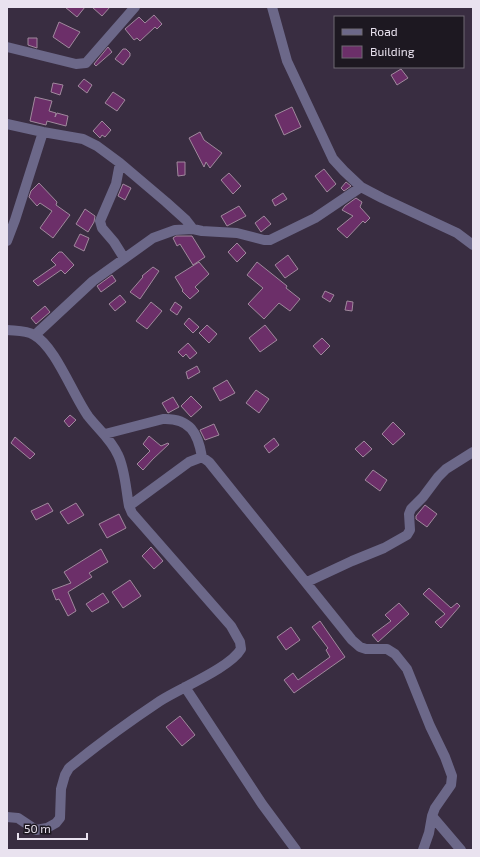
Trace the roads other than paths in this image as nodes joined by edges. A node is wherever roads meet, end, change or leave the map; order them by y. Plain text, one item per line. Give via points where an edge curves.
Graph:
1 (135, 7) edge
2 (272, 7) edge
3 (7, 47) edge
4 (7, 124) edge
5 (43, 132) junction
6 (120, 163) junction
7 (361, 186) junction
8 (193, 229) junction
9 (7, 241) edge
10 (473, 245) edge
11 (124, 258) junction
12 (7, 330) edge
13 (35, 335) junction
14 (105, 434) junction
15 (473, 452) edge
16 (202, 457) junction
17 (129, 506) junction
18 (306, 582) junction
19 (185, 687) junction
20 (432, 816) junction
21 (7, 818) edge
22 (296, 850) edge
23 (423, 850) edge
24 (461, 850) edge

1 - 3 street via 86,62 76,64
2 - 7 street via 287,61 333,158
4 - 5 street
5 - 6 street via 83,139
5 - 9 street
6 - 8 street
6 - 11 street via 116,184 100,225
7 - 8 street via 315,218 270,240 237,233
7 - 10 street via 457,232
8 - 11 street via 175,230 153,238
11 - 13 street via 93,281
12 - 13 street
13 - 14 street via 51,352 89,417
14 - 16 street via 172,419 192,428 200,444
14 - 17 street via 120,460
15 - 18 street via 442,473 411,509 410,530 407,535 384,548
16 - 17 street via 189,462
16 - 18 street via 209,462
17 - 19 street via 137,521 231,626 240,642 241,649 238,655
18 - 20 street via 360,647 386,649 395,654 407,669 452,776 451,785
19 - 21 street via 160,701 69,768 64,775 60,818 56,823 36,830 18,818
19 - 22 street via 262,804
20 - 23 street
20 - 24 street

